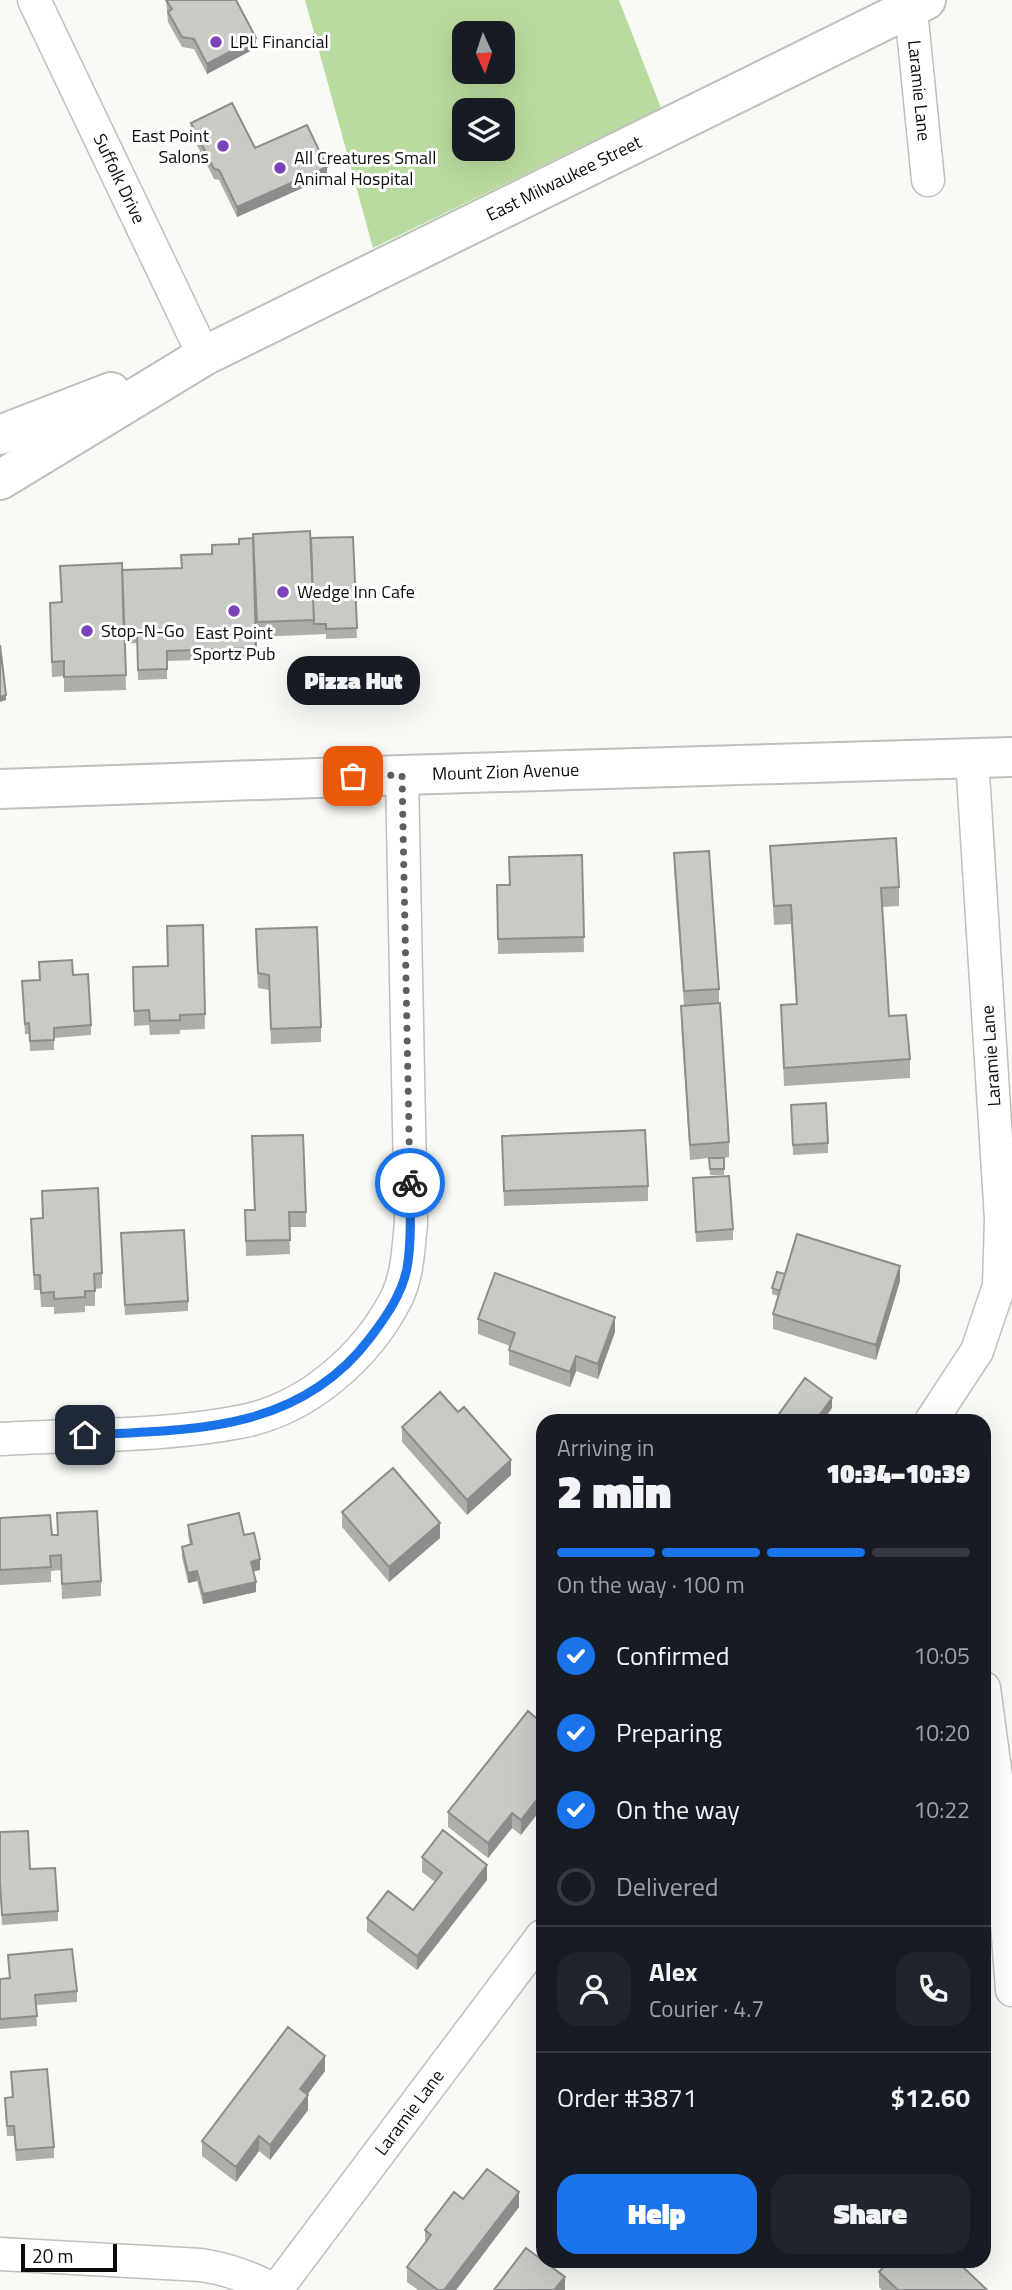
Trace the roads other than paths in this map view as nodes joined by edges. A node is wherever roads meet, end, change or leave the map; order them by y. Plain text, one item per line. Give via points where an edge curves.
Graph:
1 (34, 0) edge
2 (916, 2) edge
3 (928, 180) dead end
4 (204, 356) junction
5 (0, 435) edge
6 (0, 480) edge
7 (1012, 757) edge
8 (972, 758) junction
9 (402, 775) junction
10 (0, 789) edge
11 (936, 1414) edge
12 (0, 1439) edge
13 (991, 1740) edge
14 (536, 1944) edge
15 (1012, 1990) edge
16 (0, 2254) edge
17 (275, 2290) edge

1 - 4 street, Suffolk Drive
2 - 3 street, Laramie Lane
2 - 4 main road, East Milwaukee Street
4 - 5 main road, East Milwaukee Street
4 - 6 main road, East Milwaukee Street
7 - 8 main road, Mount Zion Avenue
8 - 9 main road, Mount Zion Avenue
8 - 11 street, Laramie Lane via 1001,1219 999,1286 977,1351
9 - 10 main road, Mount Zion Avenue
9 - 12 street via 411,1224 407,1269 397,1296 347,1366 281,1409 188,1429
13 - 15 street
14 - 17 street, Laramie Lane
16 - 17 street via 201,2264 251,2277

